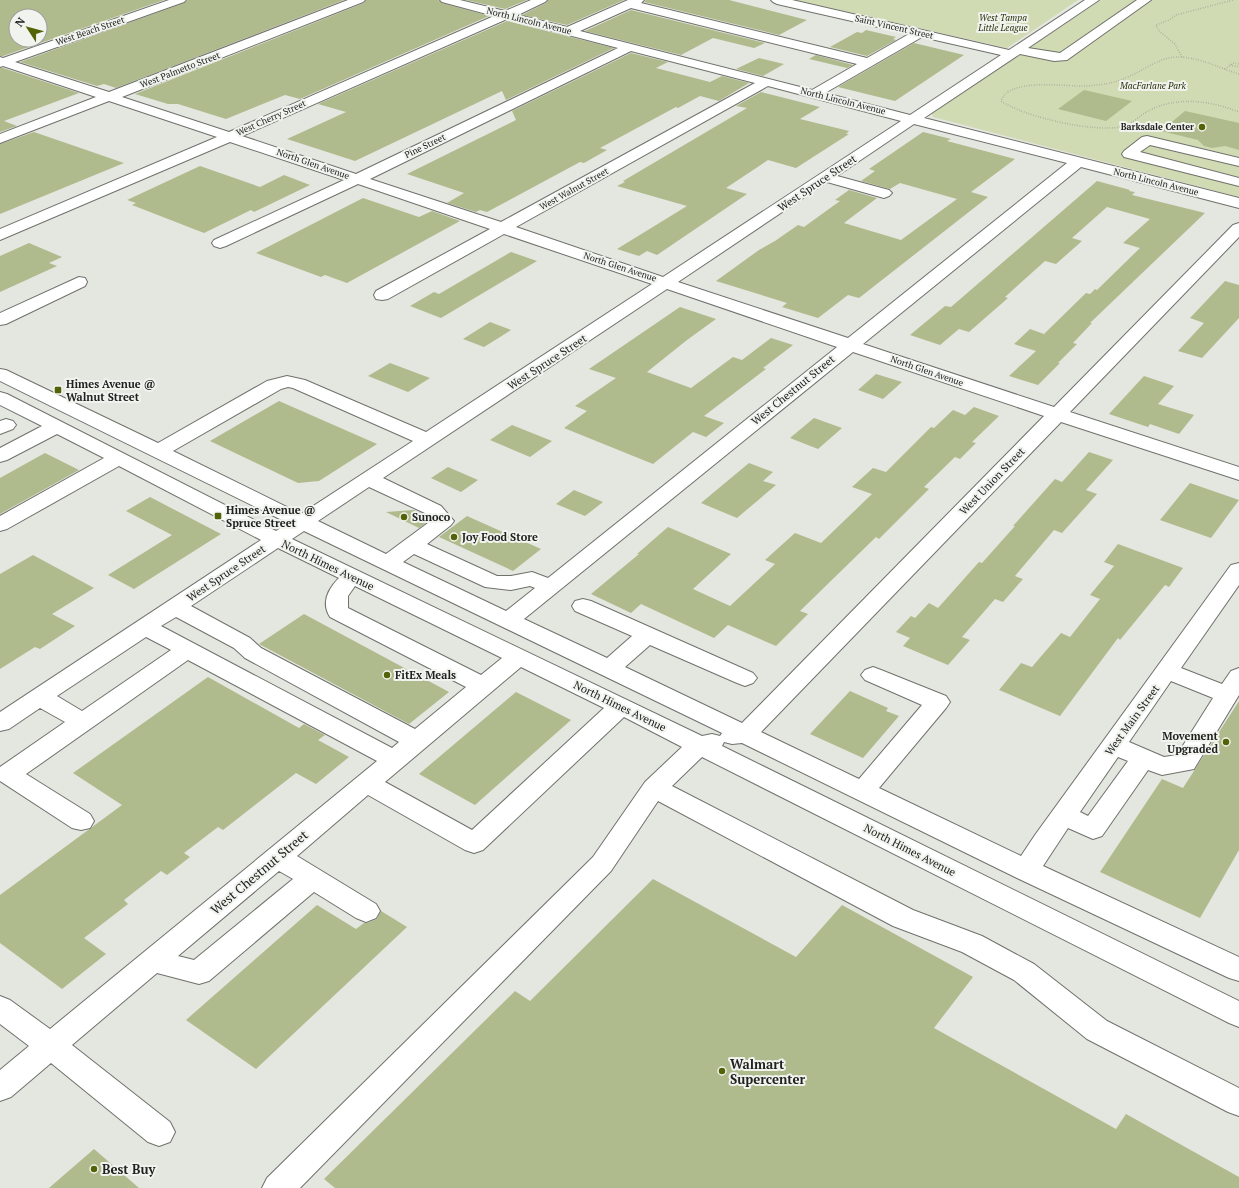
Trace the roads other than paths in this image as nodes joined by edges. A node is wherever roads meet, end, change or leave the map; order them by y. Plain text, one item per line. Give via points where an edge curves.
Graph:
1 (180, 0) edge
2 (359, 0) edge
3 (446, 0) edge
4 (542, 0) edge
5 (777, 0) edge
6 (1093, 0) edge
7 (1145, 0) edge
8 (634, 2) edge
9 (506, 15) junction
10 (942, 26) dead end
11 (569, 32) junction
12 (920, 33) junction
13 (964, 36) junction
14 (630, 47) junction
15 (1015, 52) junction
16 (1, 62) edge
17 (870, 63) junction
18 (766, 82) junction
19 (814, 94) junction
20 (110, 96) junction
21 (912, 119) junction
22 (231, 136) junction
23 (0, 139) edge
24 (1141, 157) junction
25 (1078, 162) junction
26 (1239, 162) edge
27 (1120, 172) junction
28 (826, 177) junction
29 (357, 179) junction
30 (1239, 182) edge
31 (884, 193) dead end
32 (1239, 203) edge
33 (504, 228) junction
34 (1239, 228) edge
35 (0, 235) edge
36 (220, 243) dead end
37 (79, 282) dead end
38 (667, 282) junction
39 (382, 295) dead end
40 (0, 320) edge
41 (849, 345) junction
42 (0, 374) edge
43 (0, 398) edge
44 (1057, 415) junction
45 (58, 426) junction
46 (427, 440) junction
47 (159, 451) junction
48 (2, 454) edge
49 (119, 458) junction
50 (1239, 474) edge
51 (368, 479) junction
52 (302, 522) junction
53 (1, 523) edge
54 (276, 539) junction
55 (413, 545) junction
56 (388, 563) junction
57 (1239, 570) edge
58 (476, 574) junction
59 (353, 576) junction
60 (550, 587) junction
61 (450, 592) junction
62 (583, 606) dead end
63 (175, 607) junction
64 (509, 620) junction
65 (145, 627) junction
66 (647, 635) junction
67 (188, 649) junction
68 (519, 656) junction
69 (609, 669) junction
70 (548, 670) junction
71 (1166, 671) junction
72 (873, 674) dead end
73 (745, 678) dead end
74 (483, 686) junction
75 (1233, 686) edge
76 (40, 697) junction
77 (621, 706) junction
78 (83, 722) junction
79 (0, 723) edge
80 (745, 734) junction
81 (417, 741) junction
82 (700, 745) junction
83 (1114, 745) junction
84 (1143, 758) junction
85 (394, 760) junction
86 (367, 783) junction
87 (654, 788) junction
88 (863, 791) junction
89 (1064, 815) junction
90 (81, 821) dead end
91 (949, 833) junction
92 (278, 857) junction
93 (1026, 871) junction
94 (312, 878) junction
95 (366, 911) dead end
96 (153, 961) junction
97 (1239, 970) edge
98 (0, 1008) edge
99 (1239, 1015) edge
100 (51, 1046) junction
101 (0, 1088) edge
102 (1239, 1103) edge
103 (159, 1132) dead end
104 (278, 1188) edge

1 - 16 street, West Beach Street
2 - 20 street, West Palmetto Street
3 - 9 street, North Lincoln Avenue
4 - 9 street, West Cherry Street
5 - 12 street, Saint Vincent Street
6 - 15 street, West Spruce Street
7 - 15 street, Saint Vincent Street via 1063,57
8 - 11 street
8 - 17 street
9 - 11 street, North Lincoln Avenue
9 - 22 street, West Cherry Street
10 - 13 street
11 - 14 street, North Lincoln Avenue
12 - 13 street, Saint Vincent Street
12 - 17 street
13 - 15 street, Saint Vincent Street
14 - 18 street, North Lincoln Avenue
14 - 29 street, Pine Street
15 - 21 street, West Spruce Street
16 - 20 street, North Glen Avenue
17 - 19 street
18 - 19 street, North Lincoln Avenue
18 - 33 street, West Walnut Street
19 - 21 street, North Lincoln Avenue
20 - 22 street, North Glen Avenue
20 - 23 street, West Palmetto Street
21 - 25 street, North Lincoln Avenue
21 - 28 street, West Spruce Street
22 - 29 street, North Glen Avenue
22 - 35 street, West Cherry Street
24 - 26 street via 1129,154 1147,140
24 - 27 street
24 - 30 street
25 - 27 street, North Lincoln Avenue
25 - 41 street, West Chestnut Street
27 - 32 street, North Lincoln Avenue
28 - 31 street
28 - 38 street, West Spruce Street
29 - 33 street, North Glen Avenue
29 - 36 street, Pine Street
33 - 38 street, North Glen Avenue
33 - 39 street, West Walnut Street
34 - 44 street, West Union Street
37 - 40 street
38 - 41 street, North Glen Avenue
38 - 46 street, West Spruce Street
41 - 44 street, North Glen Avenue
41 - 60 street, West Chestnut Street
42 - 47 street
43 - 45 street, North Himes Avenue
44 - 50 street, North Glen Avenue
44 - 80 street, West Union Street
45 - 48 street
45 - 49 street, North Himes Avenue
46 - 47 street via 287,381 274,385
46 - 51 street, West Spruce Street
47 - 52 street
49 - 53 street
49 - 54 street, North Himes Avenue
51 - 52 street, West Spruce Street
51 - 55 street via 434,510 444,521
52 - 54 street, West Spruce Street
52 - 56 street
54 - 59 street, North Himes Avenue
54 - 63 street, West Spruce Street
55 - 56 street
55 - 58 street
56 - 61 street
57 - 71 street, West Main Street
58 - 60 street via 493,582 532,579
58 - 61 street
59 - 68 street, North Himes Avenue
59 - 74 street via 341,586 335,602 338,612
60 - 64 street, West Chestnut Street
61 - 64 street
62 - 66 street
63 - 65 street, West Spruce Street
63 - 81 street via 242,643 253,653
64 - 69 street
65 - 67 street
65 - 76 street, West Spruce Street
66 - 69 street
66 - 73 street
67 - 78 street
67 - 85 street
68 - 70 street, North Himes Avenue
68 - 74 street, West Chestnut Street
69 - 80 street
70 - 77 street, North Himes Avenue
70 - 80 street via 592,679 720,734
71 - 75 street
71 - 83 street, West Main Street
72 - 88 street via 938,702
74 - 81 street, West Chestnut Street
75 - 84 street via 1185,763 1162,766
76 - 78 street
76 - 79 street, West Spruce Street
77 - 82 street, North Himes Avenue
77 - 86 street via 474,843
78 - 90 street via 8,774
80 - 88 street
81 - 85 street, West Chestnut Street
82 - 87 street
82 - 91 street via 712,742 736,745 868,810
82 - 99 street, North Himes Avenue
83 - 84 street
83 - 89 street, West Main Street
84 - 89 street via 1094,829
85 - 86 street, West Chestnut Street
86 - 92 street, West Chestnut Street
87 - 102 street via 903,918 972,944 1024,972 1097,1030
87 - 104 street via 602,864
88 - 91 street
89 - 93 street, West Main Street
91 - 93 street
92 - 94 street
92 - 96 street, West Chestnut Street
93 - 97 street
94 - 95 street
94 - 96 street via 198,973
96 - 100 street, West Chestnut Street
98 - 100 street
100 - 101 street, West Chestnut Street
100 - 103 street

